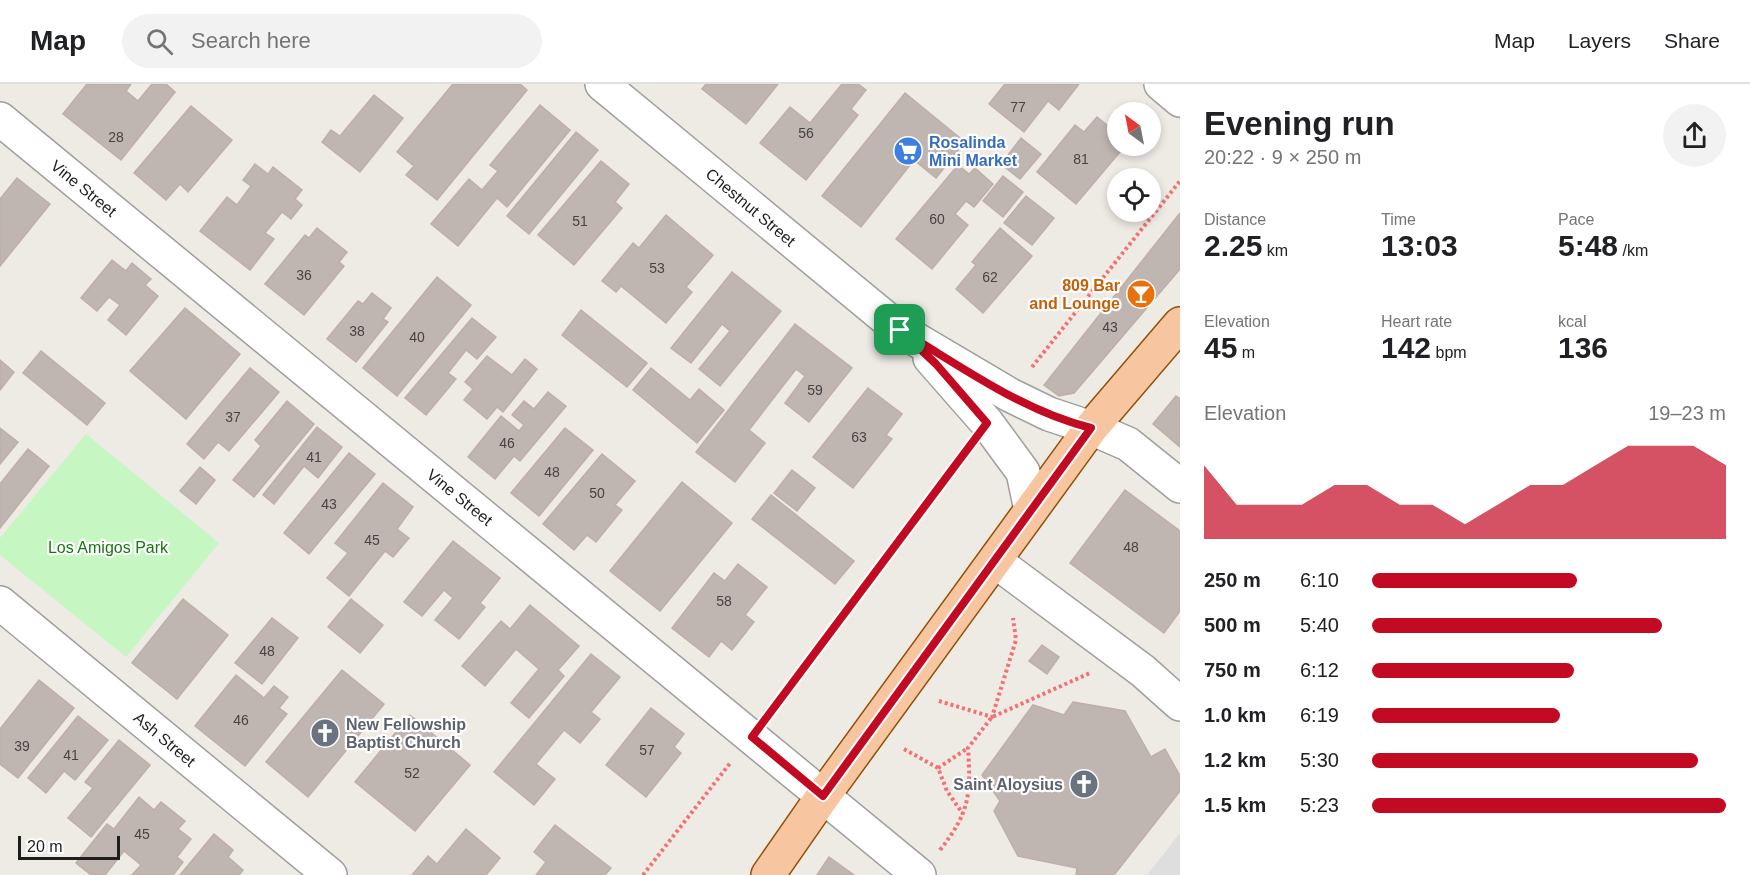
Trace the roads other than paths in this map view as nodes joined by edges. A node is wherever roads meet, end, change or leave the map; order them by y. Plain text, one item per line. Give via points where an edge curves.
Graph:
1 (602, 84) edge
2 (1161, 84) edge
3 (1180, 100) edge
4 (0, 119) edge
5 (1180, 324) edge
6 (900, 330) junction
7 (1091, 428) junction
8 (1180, 486) edge
9 (1030, 510) junction
10 (995, 561) junction
11 (0, 603) edge
12 (1180, 704) edge
13 (823, 796) junction
14 (928, 865) edge
15 (330, 875) edge
16 (768, 875) edge

1 - 6 street, Chestnut Street
2 - 3 street
4 - 13 street, Vine Street
5 - 7 main road
6 - 7 street, Chestnut Street via 1010,394 1049,414
6 - 9 street, Chestnut Street via 936,364 978,434 1023,472
7 - 8 street, Chestnut Street via 1128,444
7 - 9 main road
9 - 10 main road
10 - 12 street via 1143,671
10 - 13 main road
11 - 15 street, Ash Street
13 - 14 street, Vine Street
13 - 16 main road

